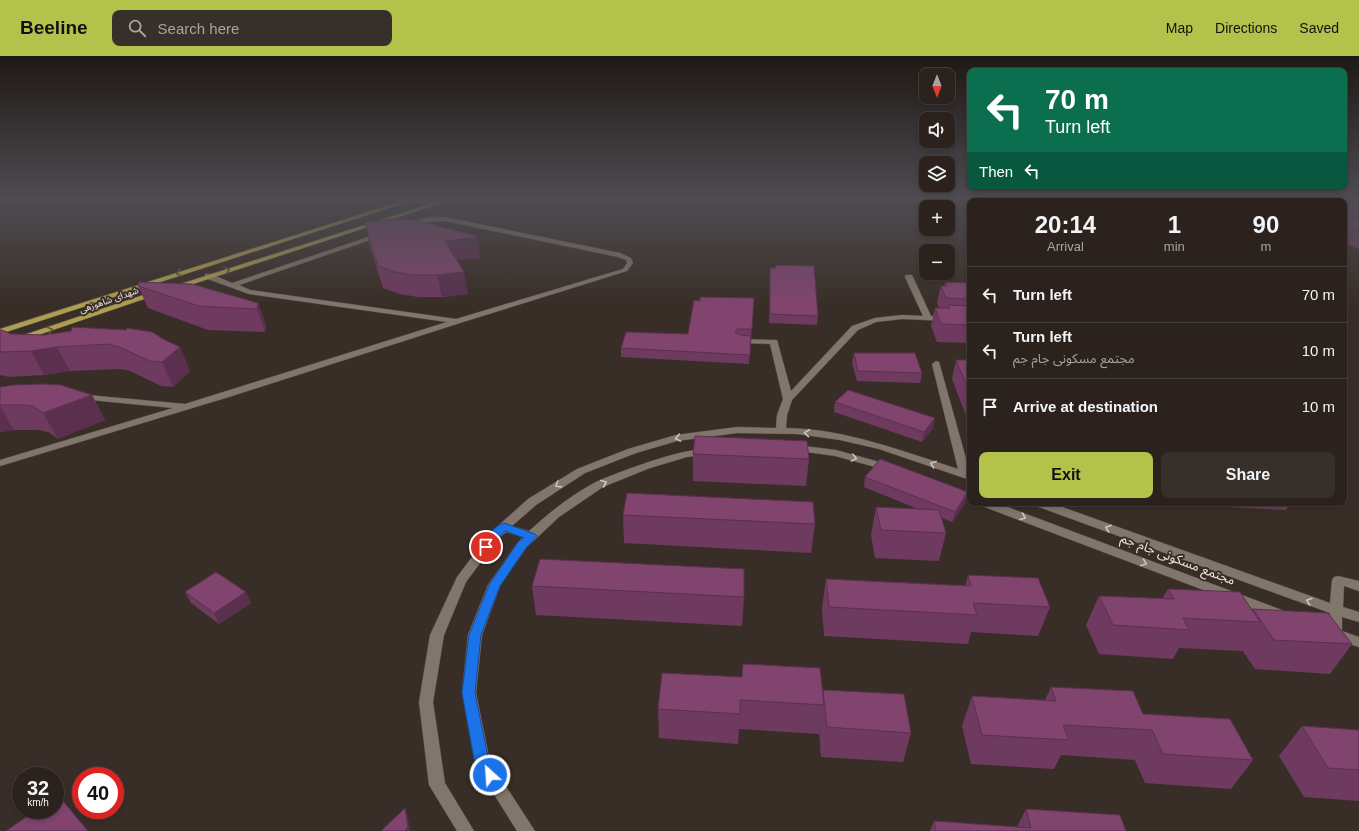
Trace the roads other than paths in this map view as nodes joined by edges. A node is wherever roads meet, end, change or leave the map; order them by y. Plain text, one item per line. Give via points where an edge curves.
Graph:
1 (303, 234) edge
2 (340, 234) edge
3 (383, 234) edge
4 (519, 234) edge
5 (208, 276) junction
6 (909, 277) dead end
7 (233, 285) junction
8 (129, 290) junction
9 (140, 298) junction
10 (928, 318) junction
11 (967, 320) edge
12 (457, 321) junction
13 (0, 332) edge
14 (740, 341) edge
15 (0, 346) edge
16 (936, 364) dead end
17 (70, 395) edge
18 (788, 399) junction
19 (188, 406) junction
20 (781, 431) junction
21 (780, 448) edge
22 (720, 450) edge
23 (0, 462) edge
24 (900, 471) edge
25 (967, 472) edge
26 (967, 476) edge
27 (994, 506) edge
28 (1048, 506) edge
29 (504, 527) junction
30 (531, 536) junction
31 (1359, 586) edge
32 (1337, 610) junction
33 (1359, 617) edge
34 (1293, 619) edge
35 (1321, 629) edge
36 (1335, 634) junction
37 (1359, 642) edge
38 (466, 831) edge
39 (527, 831) edge

1 -> 8 main road, شهدای شاهوزهی
5 -> 2 main road, شهدای شاهوزهی
3 - 7 street
4 - 12 street via 620,255 630,263 625,270
5 - 7 street
5 - 9 main road, شهدای شاهوزهی
6 - 10 street
7 - 12 street via 249,292
8 - 9 main road
8 - 13 main road, شهدای شاهوزهی
15 -> 9 main road, شهدای شاهوزهی
10 - 11 street
10 - 18 street via 876,320 856,328
12 - 19 street
14 - 18 street via 774,342
16 - 25 street
17 - 19 street
18 - 20 street via 782,415
19 - 23 street
26 -> 20 street via 882,447 840,437
20 -> 29 street via 729,431 676,438 632,451 581,471 532,502
21 -> 24 street via 836,453
30 -> 22 street via 555,514 599,485 646,466 686,454
27 -> 34 street, مجتمع مسکونی جام جم
32 -> 28 street, مجتمع مسکونی جام جم
29 - 30 street
29 - 38 street via 494,536 461,580 437,635 426,702 437,785
30 - 39 street via 494,585 475,635 469,693 482,764
31 - 32 street via 1338,580
32 - 33 street, مجتمع مسکونی جام جم
32 - 36 street
35 - 36 street
36 - 37 street

